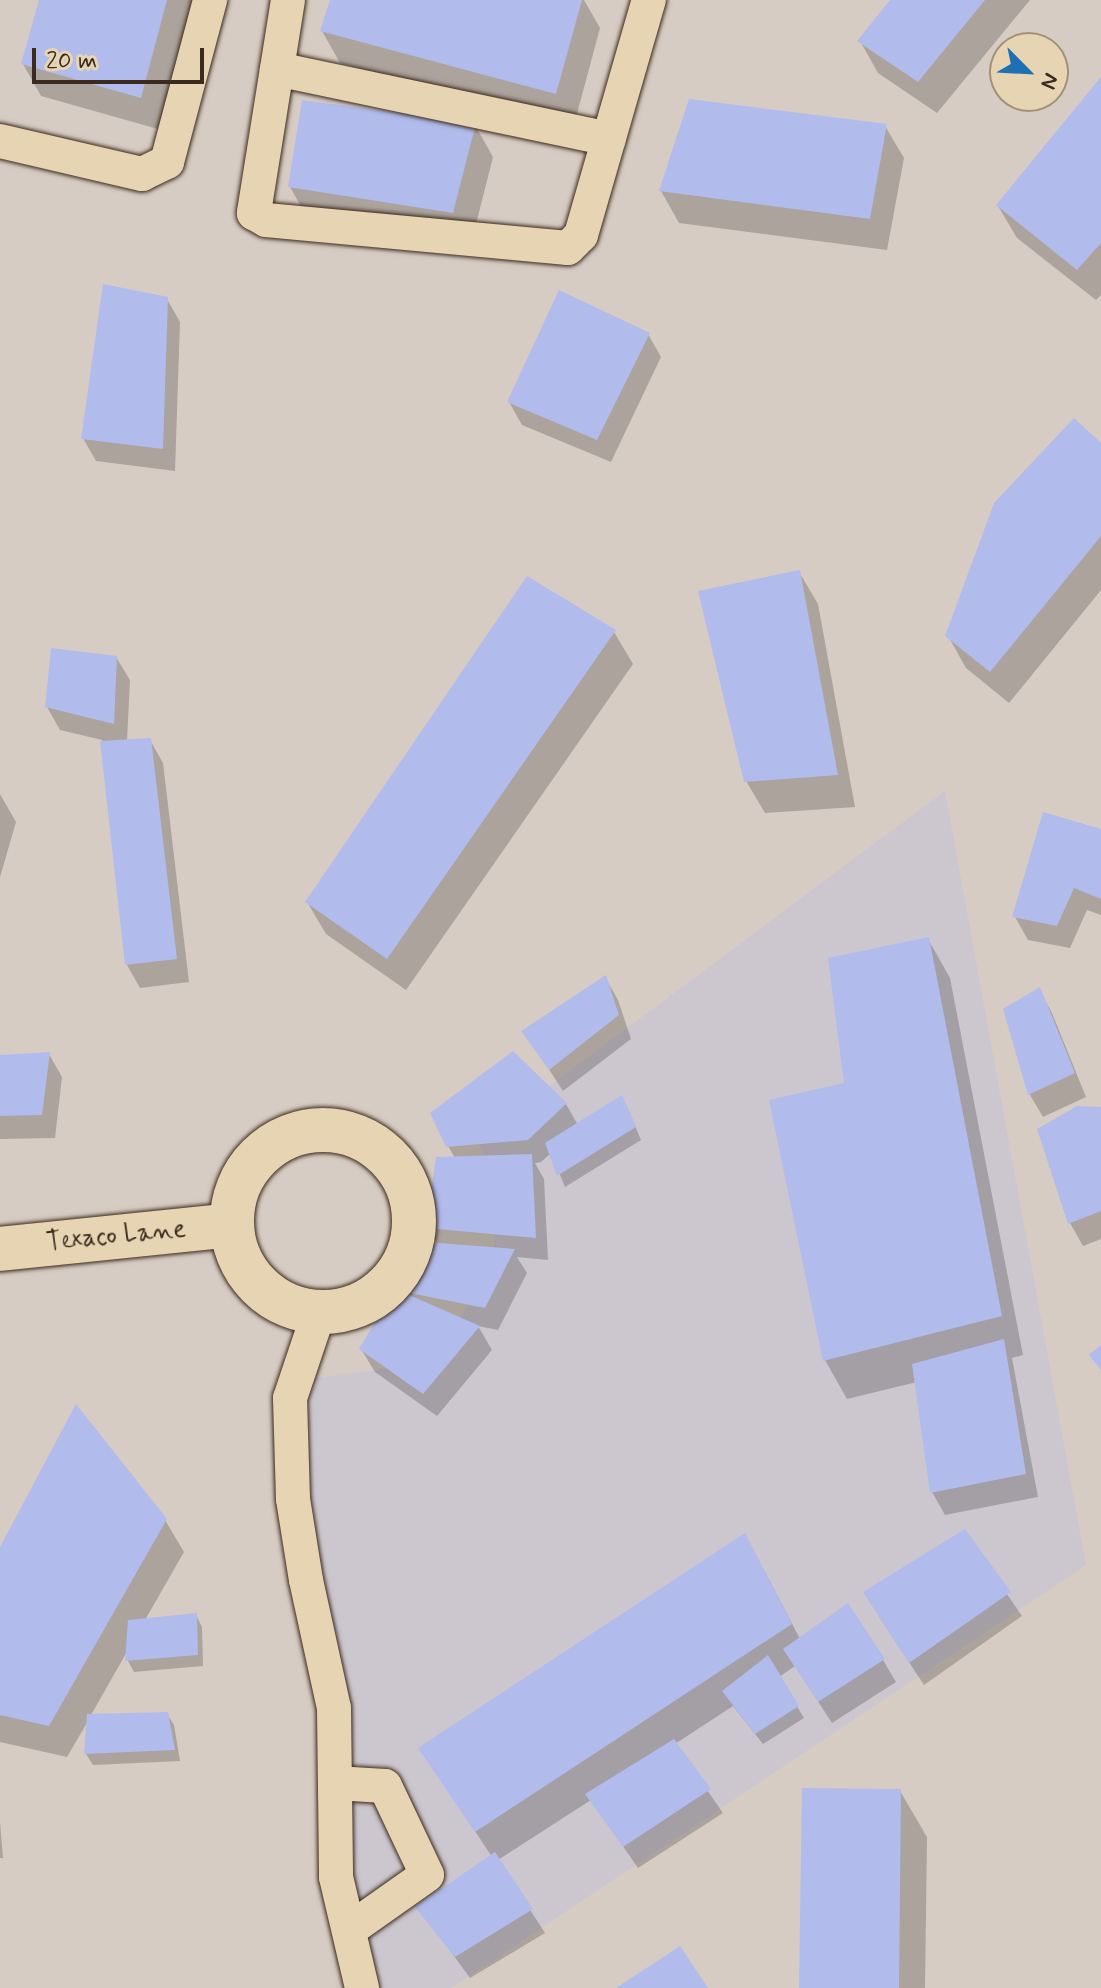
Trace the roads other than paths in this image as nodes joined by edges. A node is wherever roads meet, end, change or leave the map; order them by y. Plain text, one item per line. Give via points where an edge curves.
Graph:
1 (210, 0) edge
2 (288, 0) edge
3 (649, 0) edge
4 (277, 69) junction
5 (609, 139) junction
6 (0, 141) edge
7 (232, 1225) junction
8 (0, 1249) edge
9 (318, 1315) junction
10 (335, 1783) junction
11 (349, 1930) junction
12 (362, 1988) edge

1 - 6 lane via 167,162 142,174
2 - 4 lane
3 - 5 lane
4 - 5 lane
4 - 5 lane via 254,213 266,220 568,248 581,235
7 - 8 street, Texaco Lane
7 - 9 street via 237,1254 252,1280 275,1300
7 - 9 street via 235,1195 249,1167 271,1146 299,1132 329,1129 359,1136 385,1153 404,1177 414,1206 414,1237 405,1265 386,1289 361,1306
9 - 10 lane via 290,1398 293,1499 334,1708
10 - 11 lane via 336,1877
10 - 11 lane via 385,1786 427,1875
11 - 12 lane

